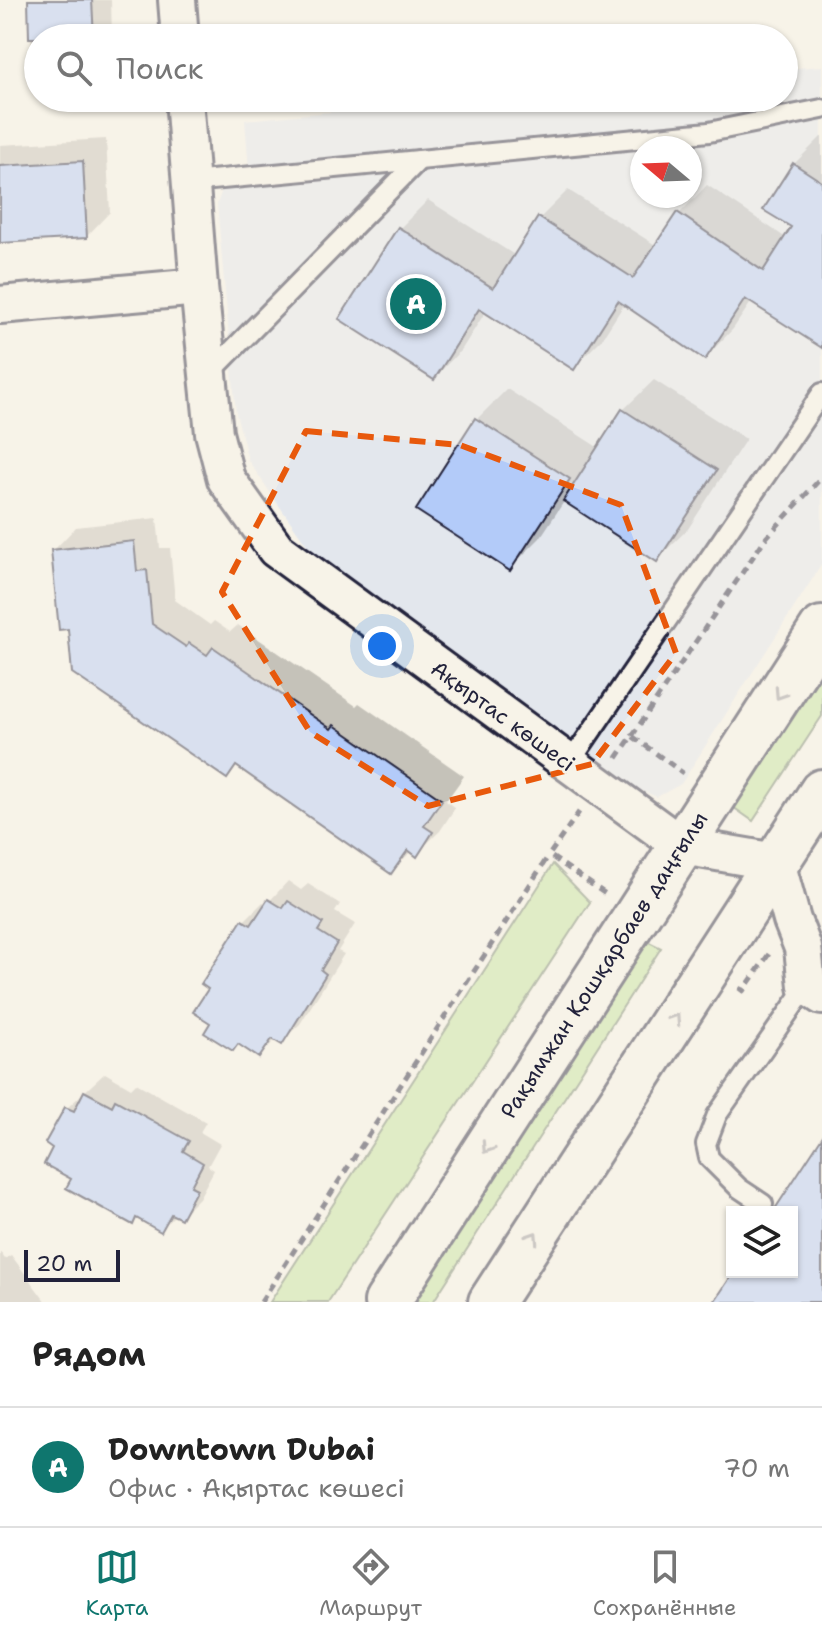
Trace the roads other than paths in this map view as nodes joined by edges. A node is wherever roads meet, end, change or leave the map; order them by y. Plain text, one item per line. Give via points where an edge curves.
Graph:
1 (177, 0) edge
2 (179, 24) edge
3 (822, 109) edge
4 (185, 112) edge
5 (419, 160) junction
6 (191, 182) junction
7 (199, 287) junction
8 (0, 305) edge
9 (208, 376) junction
10 (822, 393) edge
11 (822, 629) edge
12 (569, 764) junction
13 (822, 792) edge
14 (682, 846) junction
15 (776, 862) junction
16 (815, 991) edge
17 (763, 1204) dead end
18 (387, 1302) edge
19 (491, 1302) edge

1 - 2 street
3 - 5 lane via 709,132
4 - 6 street, Ақыртас көшесі
5 - 6 lane
5 - 9 lane
6 - 7 street, Ақыртас көшесі
7 - 8 street
7 - 9 street, Ақыртас көшесі
9 - 12 street, Ақыртас көшесі via 226,479 276,549
10 - 12 lane
11 -> 14 main road, Рақымжан Қошқарбаев даңғылы
12 - 14 street, Ақыртас көшесі
13 - 15 main road
14 - 15 street, Ақыртас көшесі
14 -> 18 main road, Рақымжан Қошқарбаев даңғылы
15 - 16 street
19 -> 15 main road
16 - 17 lane via 717,1115 706,1144 709,1158

